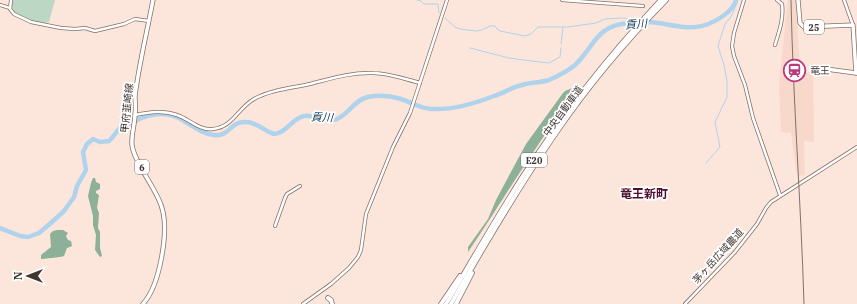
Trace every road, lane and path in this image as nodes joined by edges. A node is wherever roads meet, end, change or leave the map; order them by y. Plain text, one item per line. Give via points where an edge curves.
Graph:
1 (11, 0) edge
2 (153, 0) edge
3 (447, 0) edge
4 (562, 0) edge
5 (661, 0) edge
6 (666, 0) edge
7 (744, 0) edge
8 (777, 0) edge
9 (798, 0) edge
10 (844, 0) edge
11 (0, 5) edge
12 (643, 6) dead end
13 (10, 8) junction
14 (647, 17) junction
15 (149, 21) junction
16 (853, 25) junction
17 (639, 26) junction
18 (775, 45) dead end
19 (826, 69) dead end
20 (856, 73) edge
21 (420, 83) junction
22 (135, 115) junction
23 (857, 147) edge
24 (300, 186) dead end
25 (780, 195) junction
26 (275, 226) dead end
27 (491, 235) junction
28 (481, 244) junction
29 (328, 298) dead end
30 (143, 304) edge
31 (303, 304) edge
32 (332, 304) edge
33 (441, 304) edge
34 (446, 304) edge
35 (451, 304) edge
36 (456, 304) edge
37 (685, 304) edge

1 - 13 street
2 - 15 main road, 甲府韮崎線 / 6
3 - 21 street
4 - 12 street
5 - 14 highway, 中央自動車道 / E20
6 - 14 highway, 中央自動車道 / E20
7 - 25 street via 732,46 753,118
8 - 18 street via 783,9
9 - 16 main road, 25 via 800,22 804,27
10 - 16 street
11 - 13 street
13 - 15 street via 14,14 30,22 72,29 85,28 95,31 135,19
14 - 17 highway, 中央自動車道 / E20
15 - 22 main road, 甲府韮崎線 / 6 via 135,97
16 - 20 main road
17 - 27 highway, 中央自動車道 / E20 via 556,132
17 - 28 highway, 中央自動車道 / E20 via 594,76 554,130
19 - 20 main road
21 - 22 street via 388,74 367,73 289,88 256,98 227,125 212,130 168,112
21 - 31 street via 413,106 390,153 366,214 358,258 331,284
22 - 30 main road, 甲府韮崎線 / 6 via 132,147 161,205 165,222 162,256 151,293
23 - 25 street, 茅ヶ岳広域農道
24 - 26 street via 287,194
25 - 37 street, 茅ヶ岳広域農道 via 766,208 735,252
27 - 35 highway, 中央自動車道 / E20
27 - 36 highway
28 - 33 highway
28 - 34 highway, 中央自動車道 / E20
29 - 32 highway

